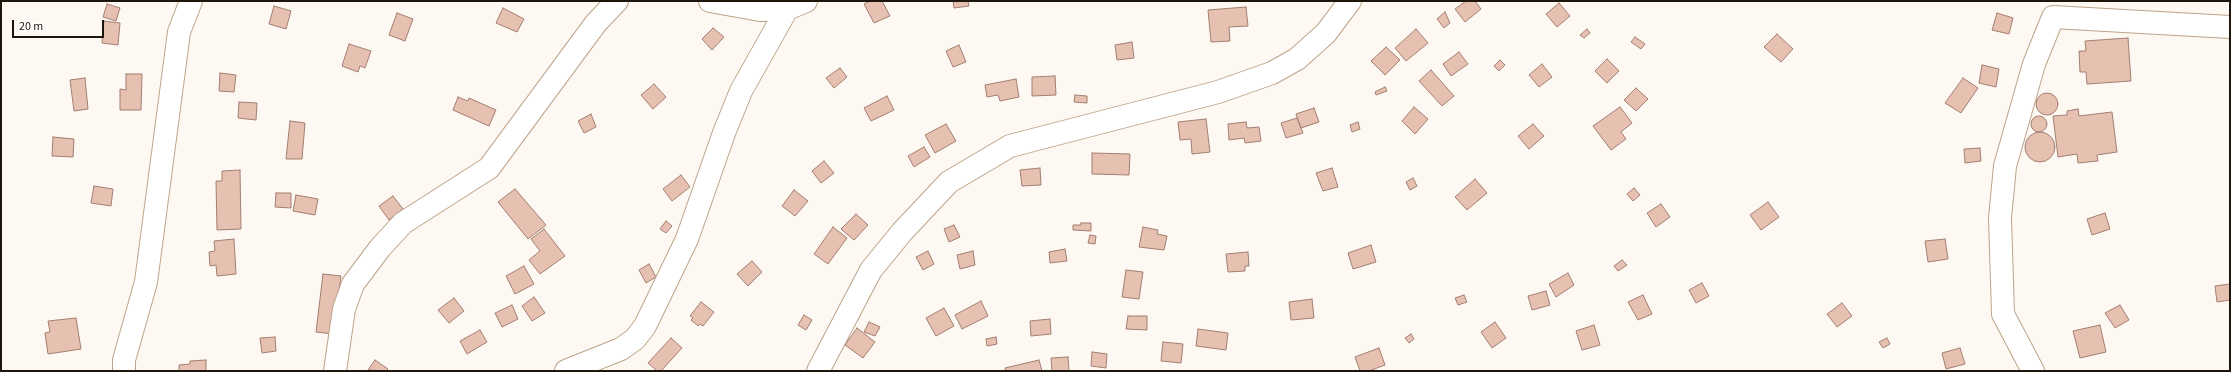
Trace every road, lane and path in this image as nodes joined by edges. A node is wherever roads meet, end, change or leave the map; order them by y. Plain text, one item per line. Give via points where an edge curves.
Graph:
1 (191, 1) edge
2 (617, 1) edge
3 (710, 1) edge
4 (1350, 1) edge
5 (794, 4) edge
6 (2230, 27) edge
7 (124, 371) edge
8 (335, 371) edge
9 (566, 371) edge
10 (818, 371) edge
11 (2033, 371) edge

1 - 7 street via 179,32 146,282 124,360
2 - 8 street via 596,23 489,168 403,223 380,248 353,284 344,310
3 - 5 street via 760,10
4 - 10 street via 1326,32 1297,59 1272,73 1218,92 1010,146 950,182 902,232 871,270
5 - 9 street via 741,91 687,239 645,326 635,339 621,349
6 - 11 street via 2053,17 2032,71 2005,166 2000,218 2003,314

